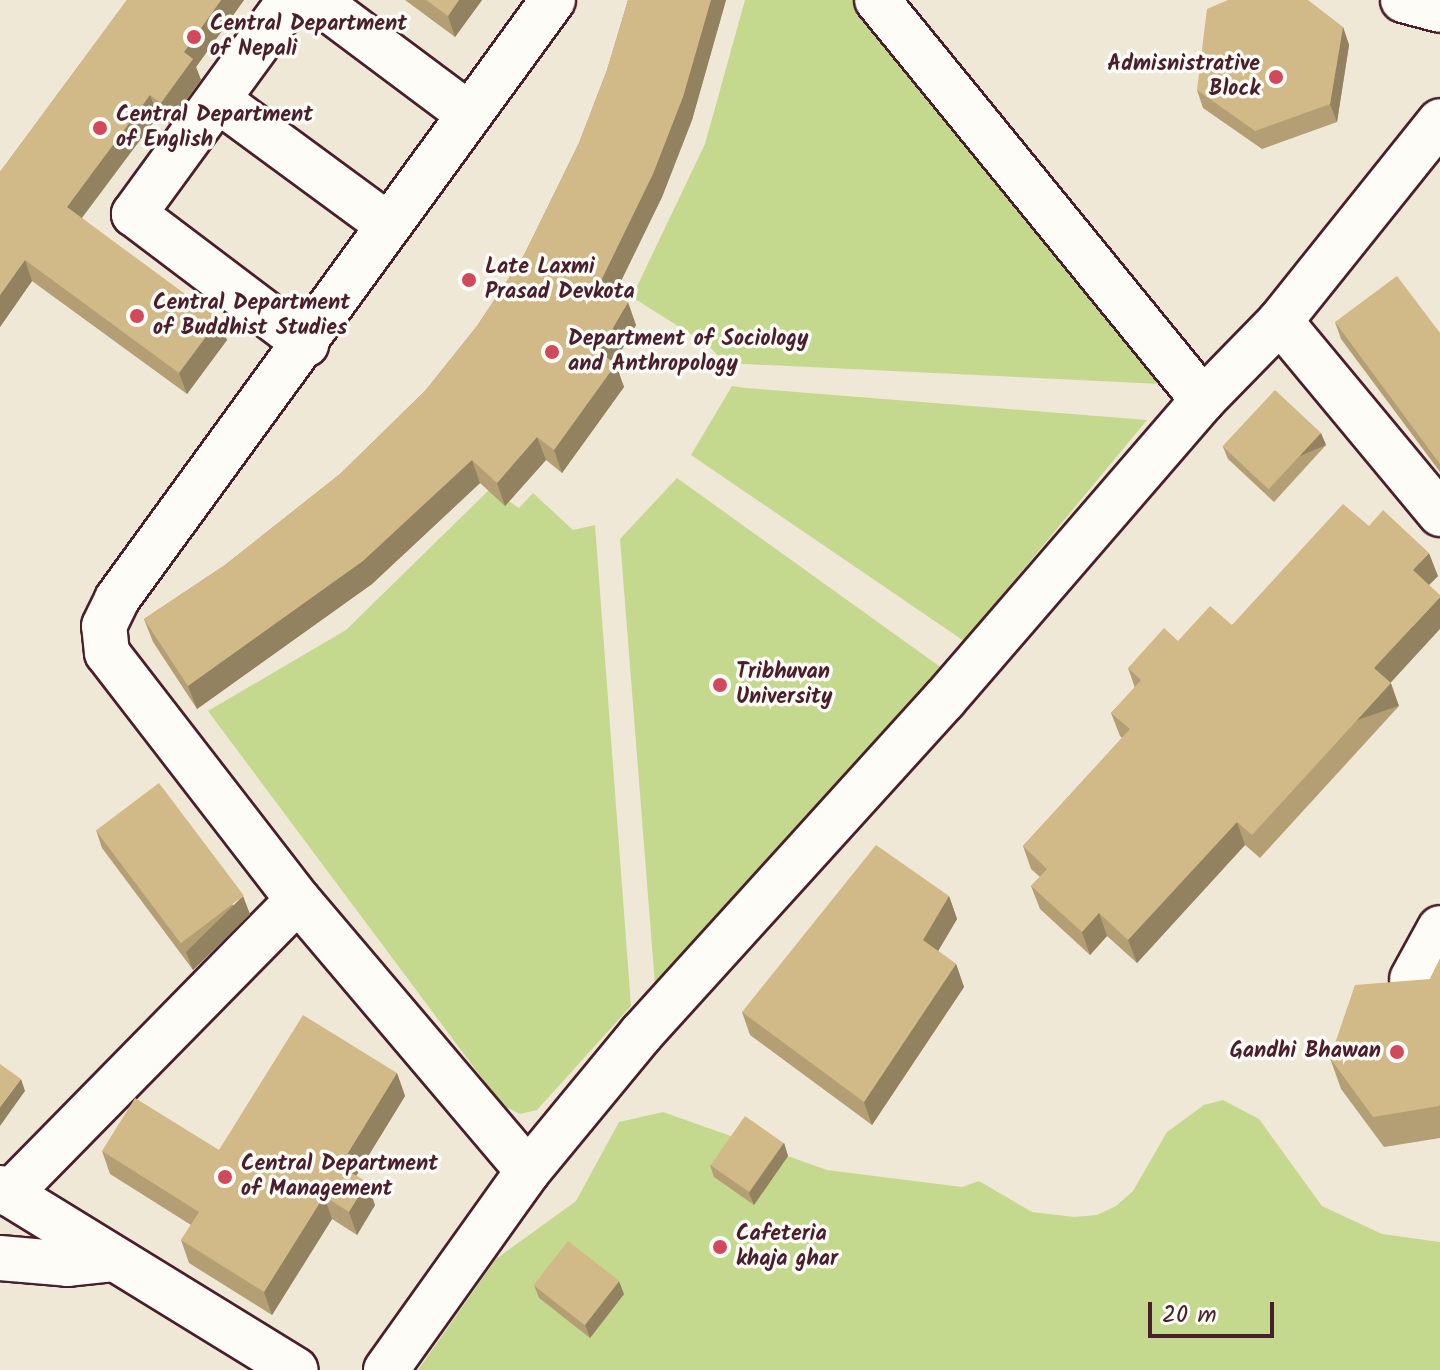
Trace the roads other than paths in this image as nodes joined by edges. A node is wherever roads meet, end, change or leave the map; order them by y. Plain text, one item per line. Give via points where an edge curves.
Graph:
1 (290, 0) edge
2 (316, 0) edge
3 (553, 0) edge
4 (877, 0) edge
5 (1403, 0) edge
6 (1440, 10) edge
7 (218, 100) junction
8 (467, 113) junction
9 (1438, 116) edge
10 (388, 225) junction
11 (1280, 321) junction
12 (306, 344) junction
13 (1203, 400) junction
14 (1440, 514) edge
15 (298, 900) junction
16 (1440, 928) edge
17 (1412, 979) edge
18 (528, 1171) junction
19 (4, 1191) edge
20 (0, 1258) edge
21 (113, 1259) junction
22 (296, 1370) edge
23 (386, 1370) edge

1 - 7 lane
2 - 8 lane
3 - 8 lane
4 - 13 lane
5 - 6 lane
7 - 10 lane
7 - 12 lane via 134,214
8 - 10 lane
9 - 11 lane
10 - 12 lane
11 - 13 lane
11 - 14 lane
12 - 15 lane via 117,599 104,626 107,653
13 - 18 lane via 944,700 641,1034
15 - 18 lane
15 - 19 lane
16 - 17 lane
18 - 23 lane
19 - 21 lane
20 - 21 lane via 68,1264
21 - 22 lane

